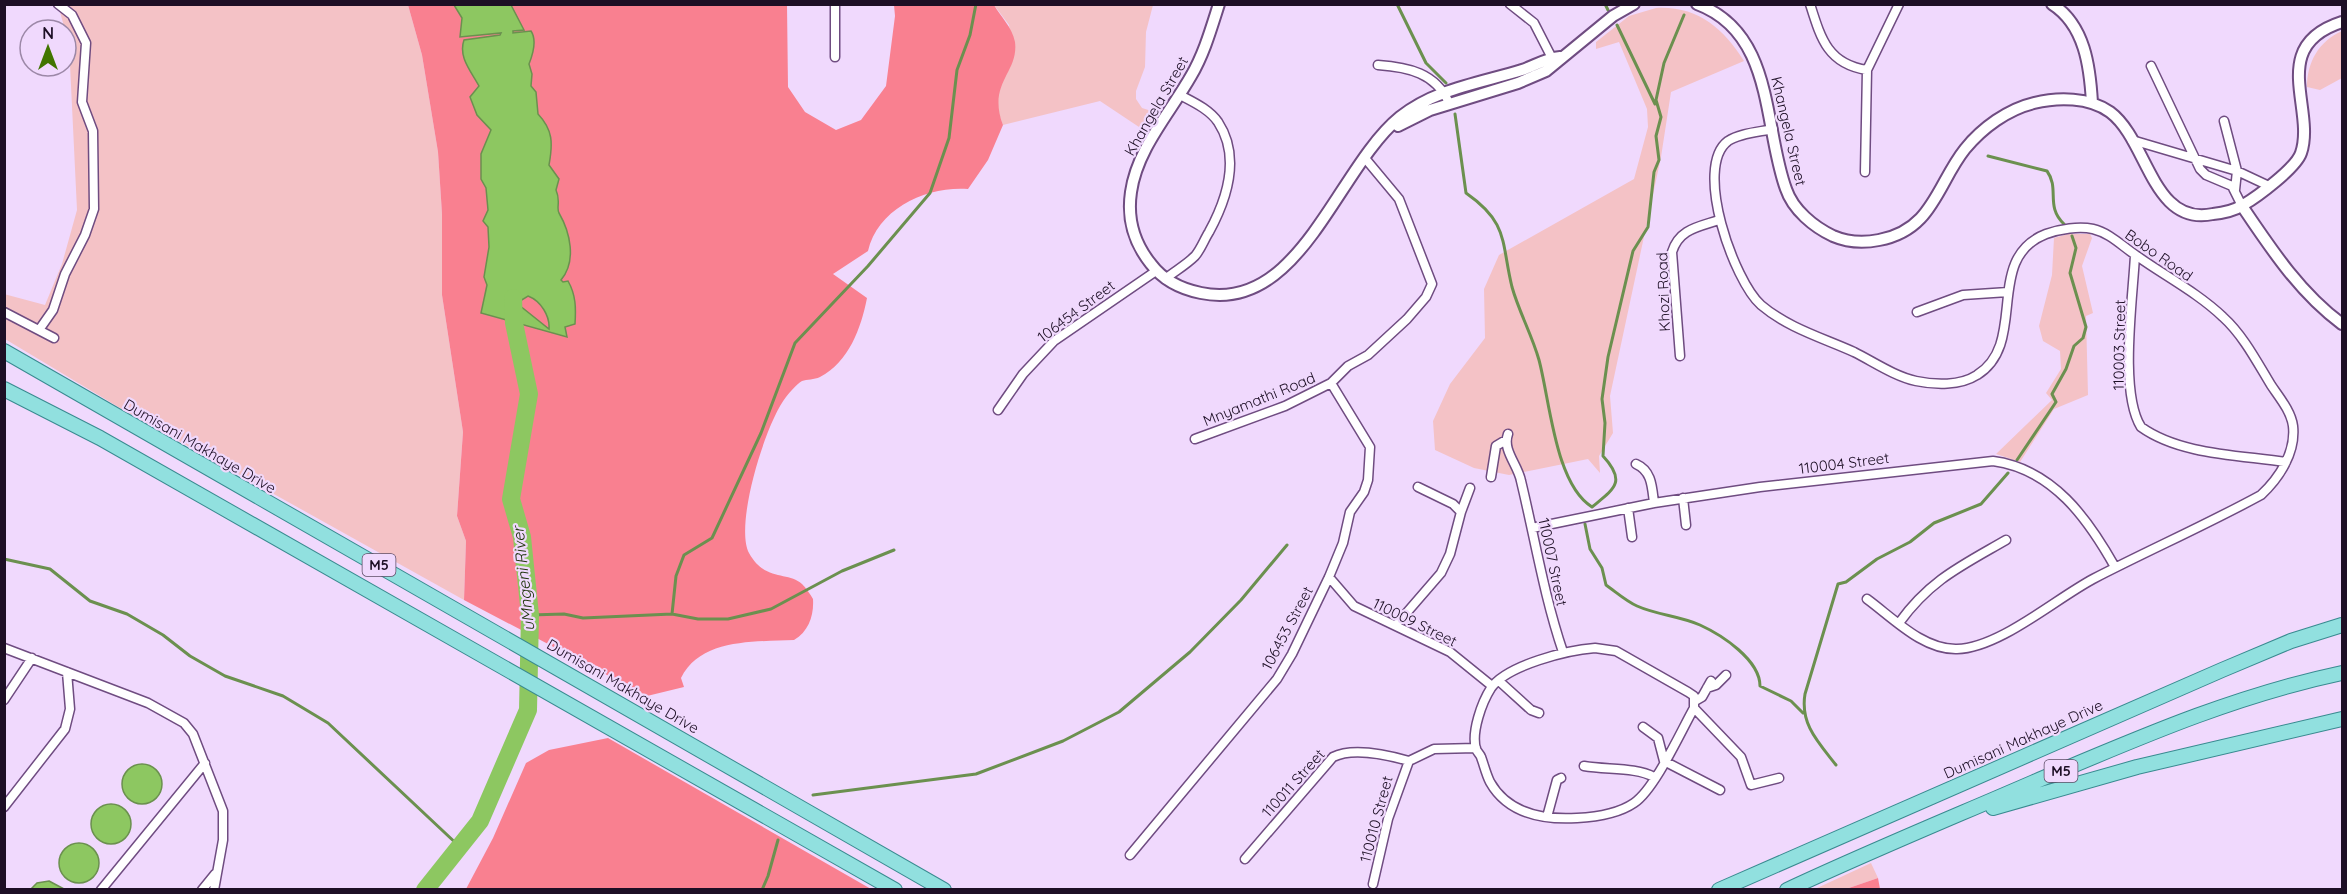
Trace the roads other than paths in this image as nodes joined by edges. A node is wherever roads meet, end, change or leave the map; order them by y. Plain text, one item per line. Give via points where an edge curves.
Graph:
1 (58, 4) edge
2 (835, 4) edge
3 (1219, 4) edge
4 (1510, 4) edge
5 (1697, 4) edge
6 (1810, 4) edge
7 (1899, 4) edge
8 (2052, 4) edge
9 (1632, 5) edge
10 (2343, 22) edge
11 (835, 57) dead end
12 (1556, 60) junction
13 (1378, 65) dead end
14 (2151, 66) dead end
15 (1867, 70) junction
16 (1180, 95) junction
17 (1447, 97) junction
18 (2092, 103) junction
19 (2224, 121) dead end
20 (1773, 129) junction
21 (2132, 140) junction
22 (1364, 157) junction
23 (2195, 160) junction
24 (2237, 171) junction
25 (1865, 172) dead end
26 (2269, 186) junction
27 (2235, 190) junction
28 (2242, 206) junction
29 (1719, 220) junction
30 (2135, 255) junction
31 (1156, 271) junction
32 (1165, 279) junction
33 (2008, 292) junction
34 (4, 312) edge
35 (1917, 312) dead end
36 (2343, 324) edge
37 (39, 330) junction
38 (54, 338) dead end
39 (4, 351) edge
40 (1680, 356) dead end
41 (1331, 383) junction
42 (4, 389) edge
43 (998, 410) dead end
44 (1195, 439) dead end
45 (2286, 462) junction
46 (1636, 465) dead end
47 (1491, 477) dead end
48 (1418, 487) dead end
49 (1470, 488) dead end
50 (1683, 498) junction
51 (1654, 503) junction
52 (1628, 508) junction
53 (1461, 512) junction
54 (1686, 525) dead end
55 (1532, 528) junction
56 (1632, 537) dead end
57 (2006, 540) dead end
58 (2115, 567) junction
59 (1329, 577) junction
60 (1867, 599) dead end
61 (1899, 623) junction
62 (1396, 625) junction
63 (2343, 625) edge
64 (4, 648) edge
65 (1563, 652) junction
66 (32, 658) junction
67 (67, 672) junction
68 (2343, 673) edge
69 (1726, 675) dead end
70 (1496, 684) junction
71 (4, 700) edge
72 (1695, 704) junction
73 (1539, 713) dead end
74 (2343, 719) edge
75 (1643, 727) dead end
76 (1476, 748) junction
77 (1409, 761) junction
78 (1664, 761) junction
79 (205, 763) junction
80 (1584, 766) dead end
81 (1654, 777) junction
82 (1561, 778) dead end
83 (1779, 778) dead end
84 (1720, 790) dead end
85 (4, 807) edge
86 (1547, 817) junction
87 (1927, 828) junction
88 (1130, 855) dead end
89 (1245, 859) dead end
90 (218, 871) junction
91 (1373, 884) dead end
92 (101, 890) edge
93 (202, 890) edge
94 (214, 890) edge
95 (895, 890) edge
96 (944, 890) edge
97 (1719, 890) edge
98 (1787, 890) edge

1 - 37 street via 72,15 86,43 82,102 93,131 94,209 53,310
2 - 11 street
3 - 16 street, Khangela Street via 1203,54
4 - 12 street via 1534,23
5 - 20 street, Khangela Street via 1718,15 1751,54 1761,76
6 - 15 street via 1830,52 1840,63
7 - 15 street
8 - 18 street via 2074,25 2086,54
9 - 12 street, Khangela Street
10 - 26 street via 2319,34 2301,61 2298,79 2302,149 2296,162
12 - 17 street, Khangela Street via 1518,83
13 - 17 street via 1418,73 1437,83
14 - 23 street
15 - 25 street
16 - 31 street, Khangela Street via 1146,151 1131,191 1132,229 1138,247
16 - 32 street via 1218,122 1227,147 1229,180 1224,204 1202,247
17 - 22 street, Khangela Street via 1381,136
18 - 20 street, Khangela Street via 2032,103 2002,117 1977,135 1963,152 1928,212 1892,238 1869,242 1834,236 1796,206 1786,190
18 - 21 street via 2110,112
19 - 24 street
20 - 29 street, Bobo Road via 1738,136 1721,150 1716,187
21 - 23 street
21 - 28 street via 2175,208 2202,217
22 - 32 street, Khangela Street via 1301,248 1266,283 1240,294 1223,296 1192,291
22 - 41 street, Mnyamathi Road via 1399,199 1432,284 1407,319
23 - 24 street
23 - 27 street via 2206,175 2229,183
24 - 26 street
24 - 27 street
26 - 28 street
27 - 28 street
28 - 36 street via 2315,302
29 - 33 street, Bobo Road via 1741,278 1759,303 1788,323 1915,381 1967,381 1995,360 2001,345
29 - 40 street, Khozi Road via 1685,231 1672,252
30 - 33 street, Bobo Road via 2113,238 2092,229 2047,234 2028,244 2016,258
30 - 45 street, Bobo Road via 2214,309 2237,332 2289,413 2293,425
30 - 45 street, 110003 Street via 2131,403 2141,427 2163,440 2191,448
31 - 32 street, Khangela Street
31 - 43 street, 106454 Street via 1054,341 1023,374
33 - 35 street via 1963,295
34 - 37 street
37 - 38 street
39 - 96 main road, Dumisani Makhaye Drive / M5
41 - 44 street, Mnyamathi Road via 1285,406
41 - 59 street, 106453 Street via 1366,439 1371,456 1364,492 1350,512
42 - 95 main road, M5 via 100,438
45 - 58 street, Bobo Road via 2278,478 2261,495
46 - 51 street via 1649,474
47 - 55 street, 110007 Street via 1496,446 1507,437
48 - 53 street
49 - 53 street
50 - 51 street, 110004 Street
50 - 54 street
50 - 58 street, 110004 Street via 1916,467 2006,462 2042,480 2070,501 2092,526
51 - 52 street, 110004 Street
52 - 55 street, 110004 Street
52 - 56 street
53 - 62 street via 1441,573
55 - 65 street, 110007 Street via 1545,596
57 - 61 street via 1935,583
58 - 61 street, Bobo Road via 1982,646 1955,649 1935,645
59 - 62 street, 110009 Street via 1354,606
59 - 88 street, 106453 Street via 1277,679
60 - 61 street, Bobo Road
62 - 70 street, 110009 Street via 1450,652
63 - 97 main road, Dumisani Makhaye Drive / M5 via 2291,641 2232,666
64 - 66 street
65 - 70 street via 1519,669
65 - 72 street via 1595,648 1616,651 1694,696
66 - 67 street
66 - 71 street
67 - 79 street via 168,711 193,734
67 - 85 street via 70,709 65,729
68 - 87 main road, M5 via 2220,705
69 - 72 street via 1716,685 1709,684
70 - 73 street, 110009 Street
70 - 76 street via 1478,718
72 - 78 street
72 - 83 street via 1741,757 1751,785
74 - 87 main road via 2137,767
75 - 78 street via 1658,738
76 - 77 street, 110010 Street via 1434,749
76 - 86 street via 1501,797 1525,812
77 - 89 street, 110011 Street via 1355,753 1333,757
77 - 91 street, 110010 Street via 1388,819
78 - 81 street
78 - 84 street
79 - 90 street via 223,811
79 - 92 street
80 - 81 street via 1638,770
81 - 86 street via 1634,803 1620,810 1592,817
82 - 86 street via 1557,780
87 - 98 main road, M5
90 - 93 street
90 - 94 street

